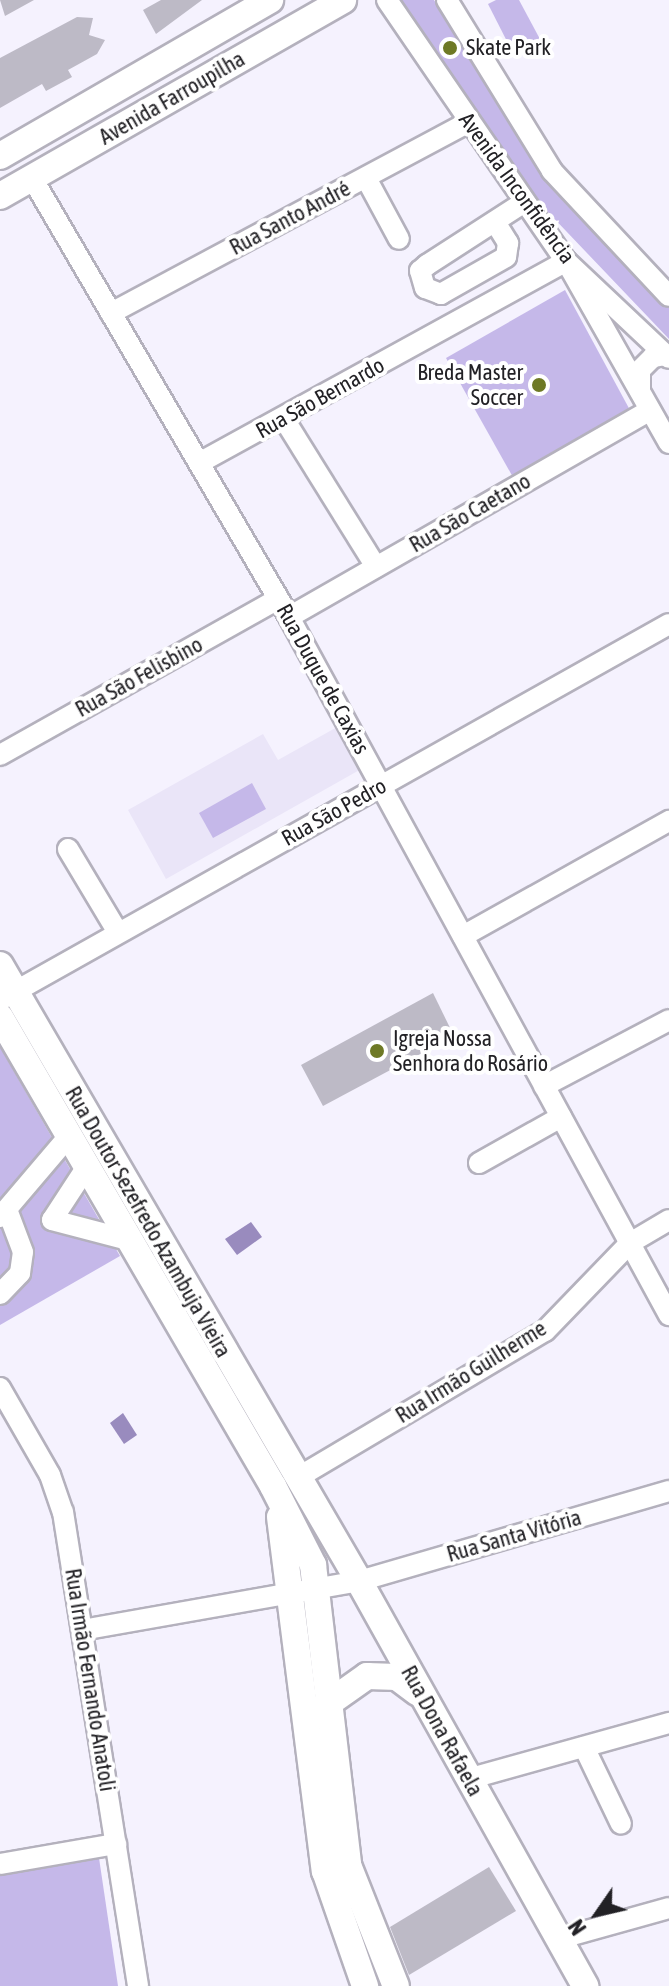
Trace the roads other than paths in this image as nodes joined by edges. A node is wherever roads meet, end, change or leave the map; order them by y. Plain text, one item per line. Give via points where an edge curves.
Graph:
1 (270, 0) edge
2 (343, 0) edge
3 (387, 0) edge
4 (447, 0) edge
5 (173, 55) junction
6 (194, 86) junction
7 (469, 122) junction
8 (0, 156) edge
9 (32, 178) junction
10 (366, 178) junction
11 (0, 196) edge
12 (523, 203) junction
13 (495, 222) dead end
14 (399, 239) dead end
15 (566, 261) junction
16 (669, 296) edge
17 (111, 313) junction
18 (667, 356) edge
19 (640, 390) junction
20 (650, 410) junction
21 (284, 419) junction
22 (669, 443) edge
23 (199, 463) junction
24 (376, 567) junction
25 (278, 599) junction
26 (289, 617) junction
27 (669, 624) edge
28 (0, 755) edge
29 (381, 786) junction
30 (669, 821) edge
31 (68, 849) dead end
32 (117, 931) junction
33 (463, 936) junction
34 (0, 965) edge
35 (8, 996) edge
36 (0, 1017) edge
37 (669, 1020) edge
38 (544, 1086) junction
39 (561, 1117) junction
40 (68, 1137) junction
41 (479, 1163) dead end
42 (86, 1168) junction
43 (4, 1214) edge
44 (669, 1220) edge
45 (128, 1240) junction
46 (630, 1243) junction
47 (0, 1294) edge
48 (669, 1315) edge
49 (0, 1388) edge
50 (285, 1482) junction
51 (669, 1491) edge
52 (359, 1581) junction
53 (305, 1590) junction
54 (82, 1630) junction
55 (421, 1696) junction
56 (329, 1702) junction
57 (303, 1723) junction
58 (669, 1723) edge
59 (584, 1747) junction
60 (468, 1779) junction
61 (621, 1824) dead end
62 (116, 1844) junction
63 (0, 1864) edge
64 (669, 1908) edge
65 (558, 1939) junction
66 (358, 1983) edge
67 (138, 1986) edge
68 (396, 1986) edge
69 (585, 1986) edge

1 - 5 main road, Avenida Farroupilha
2 - 6 main road, Avenida Farroupilha
3 - 7 street, Avenida Inconfidência
4 - 16 street, Avenida Inconfidência via 552,171
5 - 6 street
5 - 8 main road, Avenida Farroupilha
6 - 9 main road, Avenida Farroupilha
7 - 10 street, Rua Santo André
7 - 12 street, Avenida Inconfidência
9 - 11 main road, Avenida Farroupilha
9 - 17 street, Rua Duque de Caxias
10 - 14 street
10 - 17 street, Rua Santo André
12 - 13 street
12 - 15 street, Avenida Inconfidência
15 - 18 street, Avenida Inconfidência
15 - 19 street
15 - 21 street, Rua São Bernardo
17 - 23 street, Rua Duque de Caxias
18 - 19 street via 653,357 640,370
19 - 20 street
20 - 22 street
20 - 24 street, Rua São Caetano
21 - 23 street, Rua São Bernardo
21 - 24 street
23 - 25 street, Rua Duque de Caxias
24 - 26 street, Rua São Caetano
25 - 26 street, Rua Duque de Caxias
25 - 28 street, Rua São Felisbino
26 - 29 street, Rua Duque de Caxias
27 - 29 street, Rua São Pedro
29 - 32 street, Rua São Pedro
29 - 33 street, Rua Duque de Caxias
30 - 33 street
31 - 32 street
32 - 35 street, Rua São Pedro
33 - 38 street, Rua Duque de Caxias
34 - 35 main road, Rua Doutor Sezefredo Azambuja Vieira
35 - 50 main road, Rua Doutor Sezefredo Azambuja Vieira
36 - 40 main road, Rua Doutor Sezefredo Azambuja Vieira
37 - 38 street
38 - 39 street, Rua Duque de Caxias
39 - 41 street
39 - 46 street, Rua Duque de Caxias
40 - 42 main road, Rua Doutor Sezefredo Azambuja Vieira
40 - 43 street
42 - 45 main road, Rua Doutor Sezefredo Azambuja Vieira
42 - 45 street via 52,1220
43 - 47 street via 23,1252 20,1273
44 - 46 street, Rua Irmão Guilherme
45 - 50 main road, Rua Doutor Sezefredo Azambuja Vieira
46 - 48 street, Rua Duque de Caxias
46 - 50 street, Rua Irmão Guilherme via 545,1331
49 - 54 street, Rua Irmão Fernando Anatoli via 50,1475 63,1512
50 - 52 main road, Rua Dona Rafaela
50 - 53 main road, Rua Doutor Sezefredo Azambuja Vieira
51 - 52 street, Rua Santa Vitória
52 - 53 street, Rua Santa Vitória
52 - 55 main road, Rua Dona Rafaela
53 - 54 street, Rua Santa Vitória
53 - 56 main road, Rua Doutor Sezefredo Azambuja Vieira
53 - 57 main road, Rua Doutor Sezefredo Azambuja Vieira
54 - 62 street, Rua Irmão Fernando Anatoli
55 - 56 main road via 410,1684 382,1674 353,1683
55 - 60 main road, Rua Dona Rafaela
56 - 57 main road
56 - 68 main road, Rua Doutor Sezefredo Azambuja Vieira via 348,1865
57 - 66 main road, Rua Doutor Sezefredo Azambuja Vieira via 325,1871
58 - 59 street
59 - 60 street
59 - 61 street
60 - 65 main road, Rua Dona Rafaela
62 - 63 street
62 - 67 street, Rua Irmão Fernando Anatoli
64 - 65 street
65 - 69 main road, Rua Dona Rafaela

